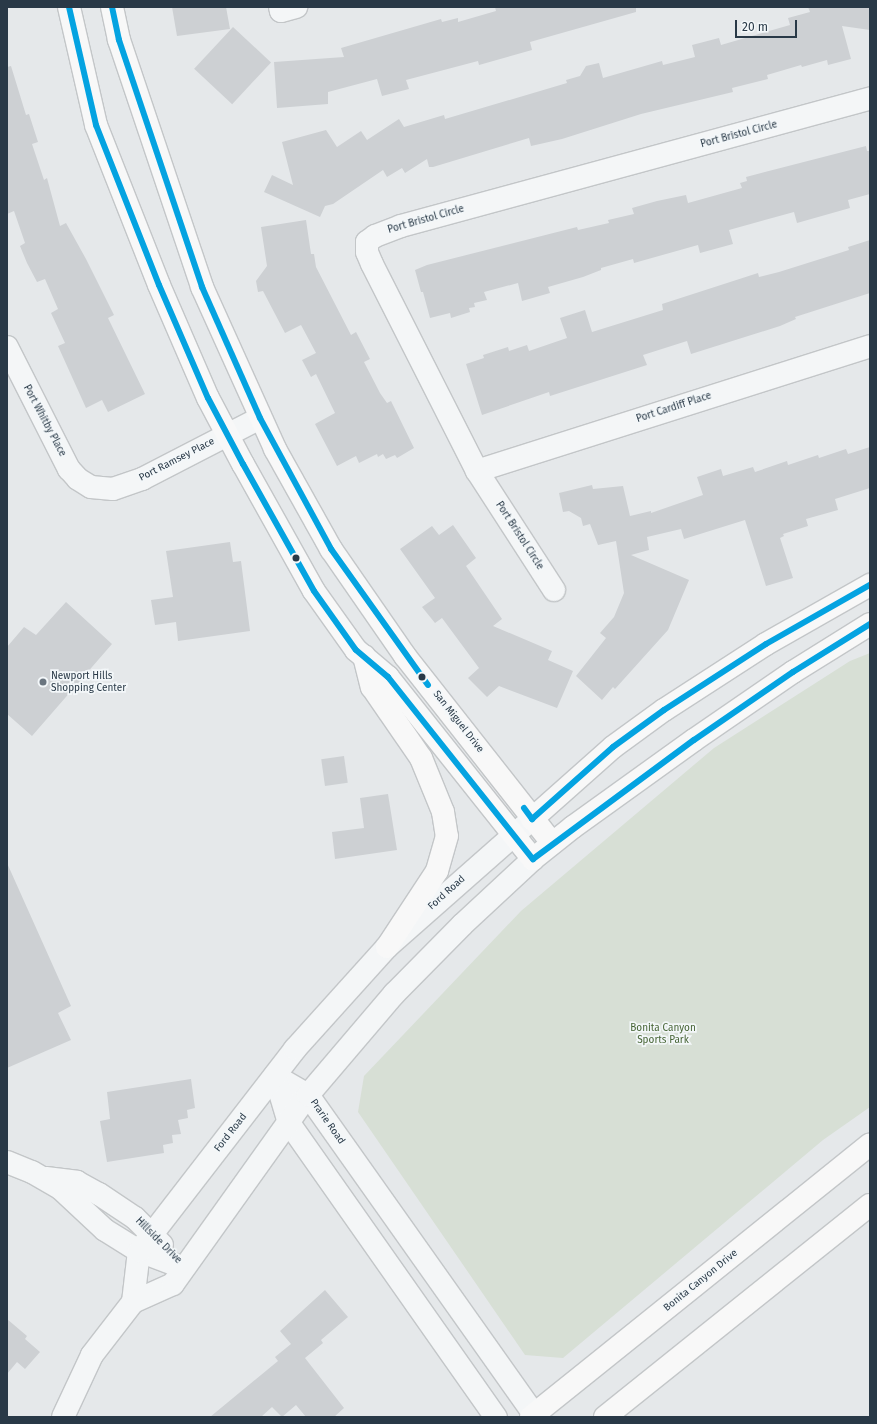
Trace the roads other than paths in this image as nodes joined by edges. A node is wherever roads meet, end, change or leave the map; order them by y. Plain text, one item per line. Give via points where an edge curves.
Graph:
1 (69, 7) edge
2 (112, 7) edge
3 (870, 99) edge
4 (870, 346) edge
5 (10, 361) edge
6 (260, 418) junction
7 (227, 435) junction
8 (477, 471) junction
9 (91, 486) joint
10 (870, 585) edge
11 (554, 590) dead end
12 (870, 624) edge
13 (364, 656) junction
14 (532, 819) junction
15 (514, 834) junction
16 (552, 843) junction
17 (533, 859) junction
18 (387, 947) junction
19 (275, 1076) junction
20 (308, 1095) junction
21 (289, 1123) junction
22 (870, 1144) edge
23 (7, 1162) edge
24 (870, 1206) edge
25 (145, 1243) junction
26 (184, 1268) junction
27 (133, 1302) junction
28 (534, 1416) edge
29 (64, 1417) edge
30 (496, 1417) edge
31 (604, 1417) edge

1 - 7 main road via 96,125 159,285 208,398
2 - 6 main road, San Miguel Drive via 119,40 202,287
3 - 8 street, Port Bristol Circle via 401,226 375,236 367,242 367,252 372,264
4 - 8 street, Port Cardiff Place
5 - 9 street, Port Whitby Place via 69,469 78,480
6 - 7 street, Port Ramsey Place
6 - 14 main road, San Miguel Drive via 331,549 405,656
7 - 9 street, Port Ramsey Place via 142,479 113,489
7 - 13 main road via 314,591
8 - 11 street, Port Bristol Circle
10 - 14 main road, Ford Road via 766,644 664,710 613,747
12 - 16 main road via 793,672 694,740
13 - 15 main road via 388,677
13 - 18 main road via 372,687 421,758 443,812 447,836 437,871
14 - 15 street, Ford Road
14 - 16 main road, San Miguel Drive
15 - 17 main road
15 - 18 street, Ford Road
16 - 17 main road
17 - 20 street via 462,925 394,994
18 - 19 street, Ford Road via 318,1022
19 - 20 street, Prarie Road
19 - 21 street
19 - 25 street, Ford Road
20 - 21 street
20 - 28 street, Prarie Road
21 - 26 street
21 - 30 street
22 - 28 main road, Bonita Canyon Drive
23 - 25 street, Hillside Drive via 41,1178 77,1182 135,1218
24 - 31 main road
25 - 26 street, Hillside Drive
25 - 27 street
26 - 27 street via 173,1284
27 - 29 street via 92,1355

